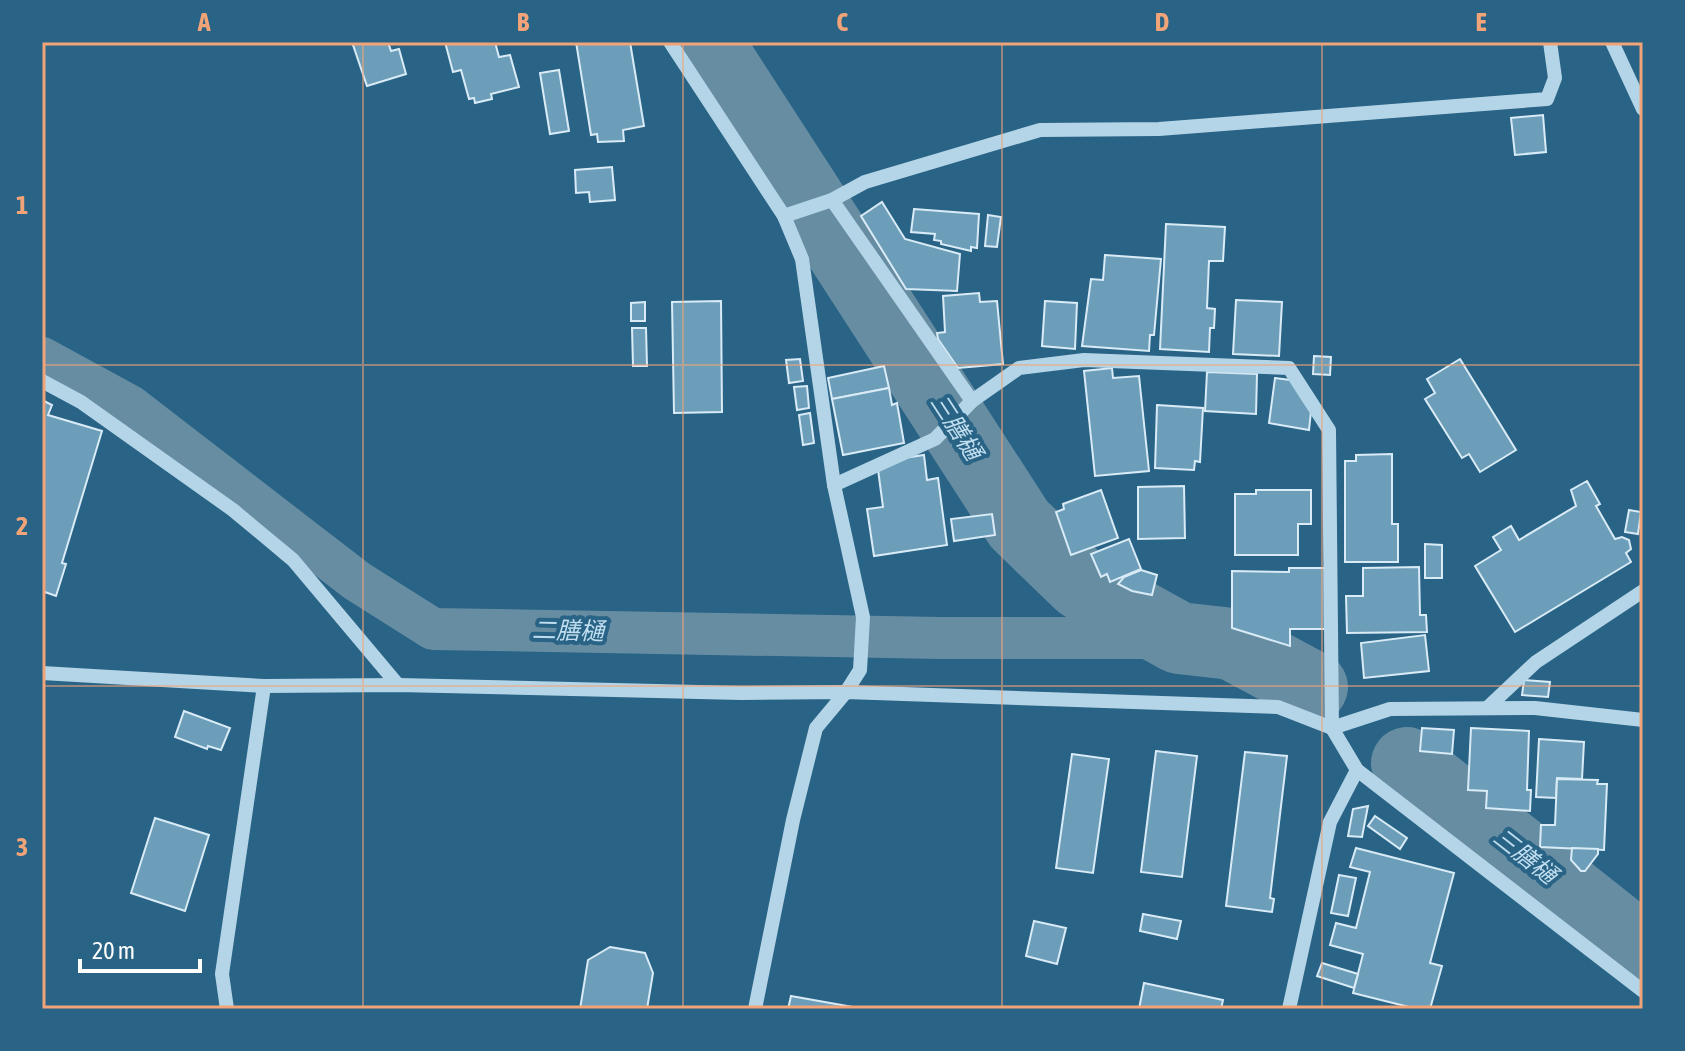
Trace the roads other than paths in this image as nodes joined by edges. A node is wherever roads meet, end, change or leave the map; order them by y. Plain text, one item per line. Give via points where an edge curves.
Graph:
1 (670, 42) edge
2 (1550, 42) edge
3 (1612, 42) edge
4 (1643, 109) edge
5 (832, 200) junction
6 (784, 216) junction
7 (42, 381) edge
8 (972, 401) junction
9 (834, 485) junction
10 (1643, 591) edge
11 (42, 673) edge
12 (398, 685) junction
13 (264, 686) junction
14 (846, 692) junction
15 (1487, 708) junction
16 (1643, 720) edge
17 (1332, 728) junction
18 (1357, 770) junction
19 (1643, 991) edge
20 (227, 1009) edge
21 (755, 1009) edge
22 (1289, 1009) edge

1 - 6 street
2 - 5 street via 1555,78 1547,99 1159,129 1040,130 865,182
3 - 4 street
5 - 6 street
5 - 8 street
6 - 9 street via 802,259
7 - 12 street via 81,402 233,510 293,560
8 - 9 street via 935,439
8 - 17 street via 1019,368 1084,360 1289,368 1329,430
9 - 14 street via 863,617 860,670
10 - 15 street via 1536,662
11 - 13 street
12 - 13 street
12 - 14 street
13 - 20 street via 222,974
14 - 17 street via 1278,707
14 - 21 street via 816,728
15 - 16 street
15 - 17 street via 1390,709
17 - 18 street
18 - 19 street
18 - 22 street via 1330,822

